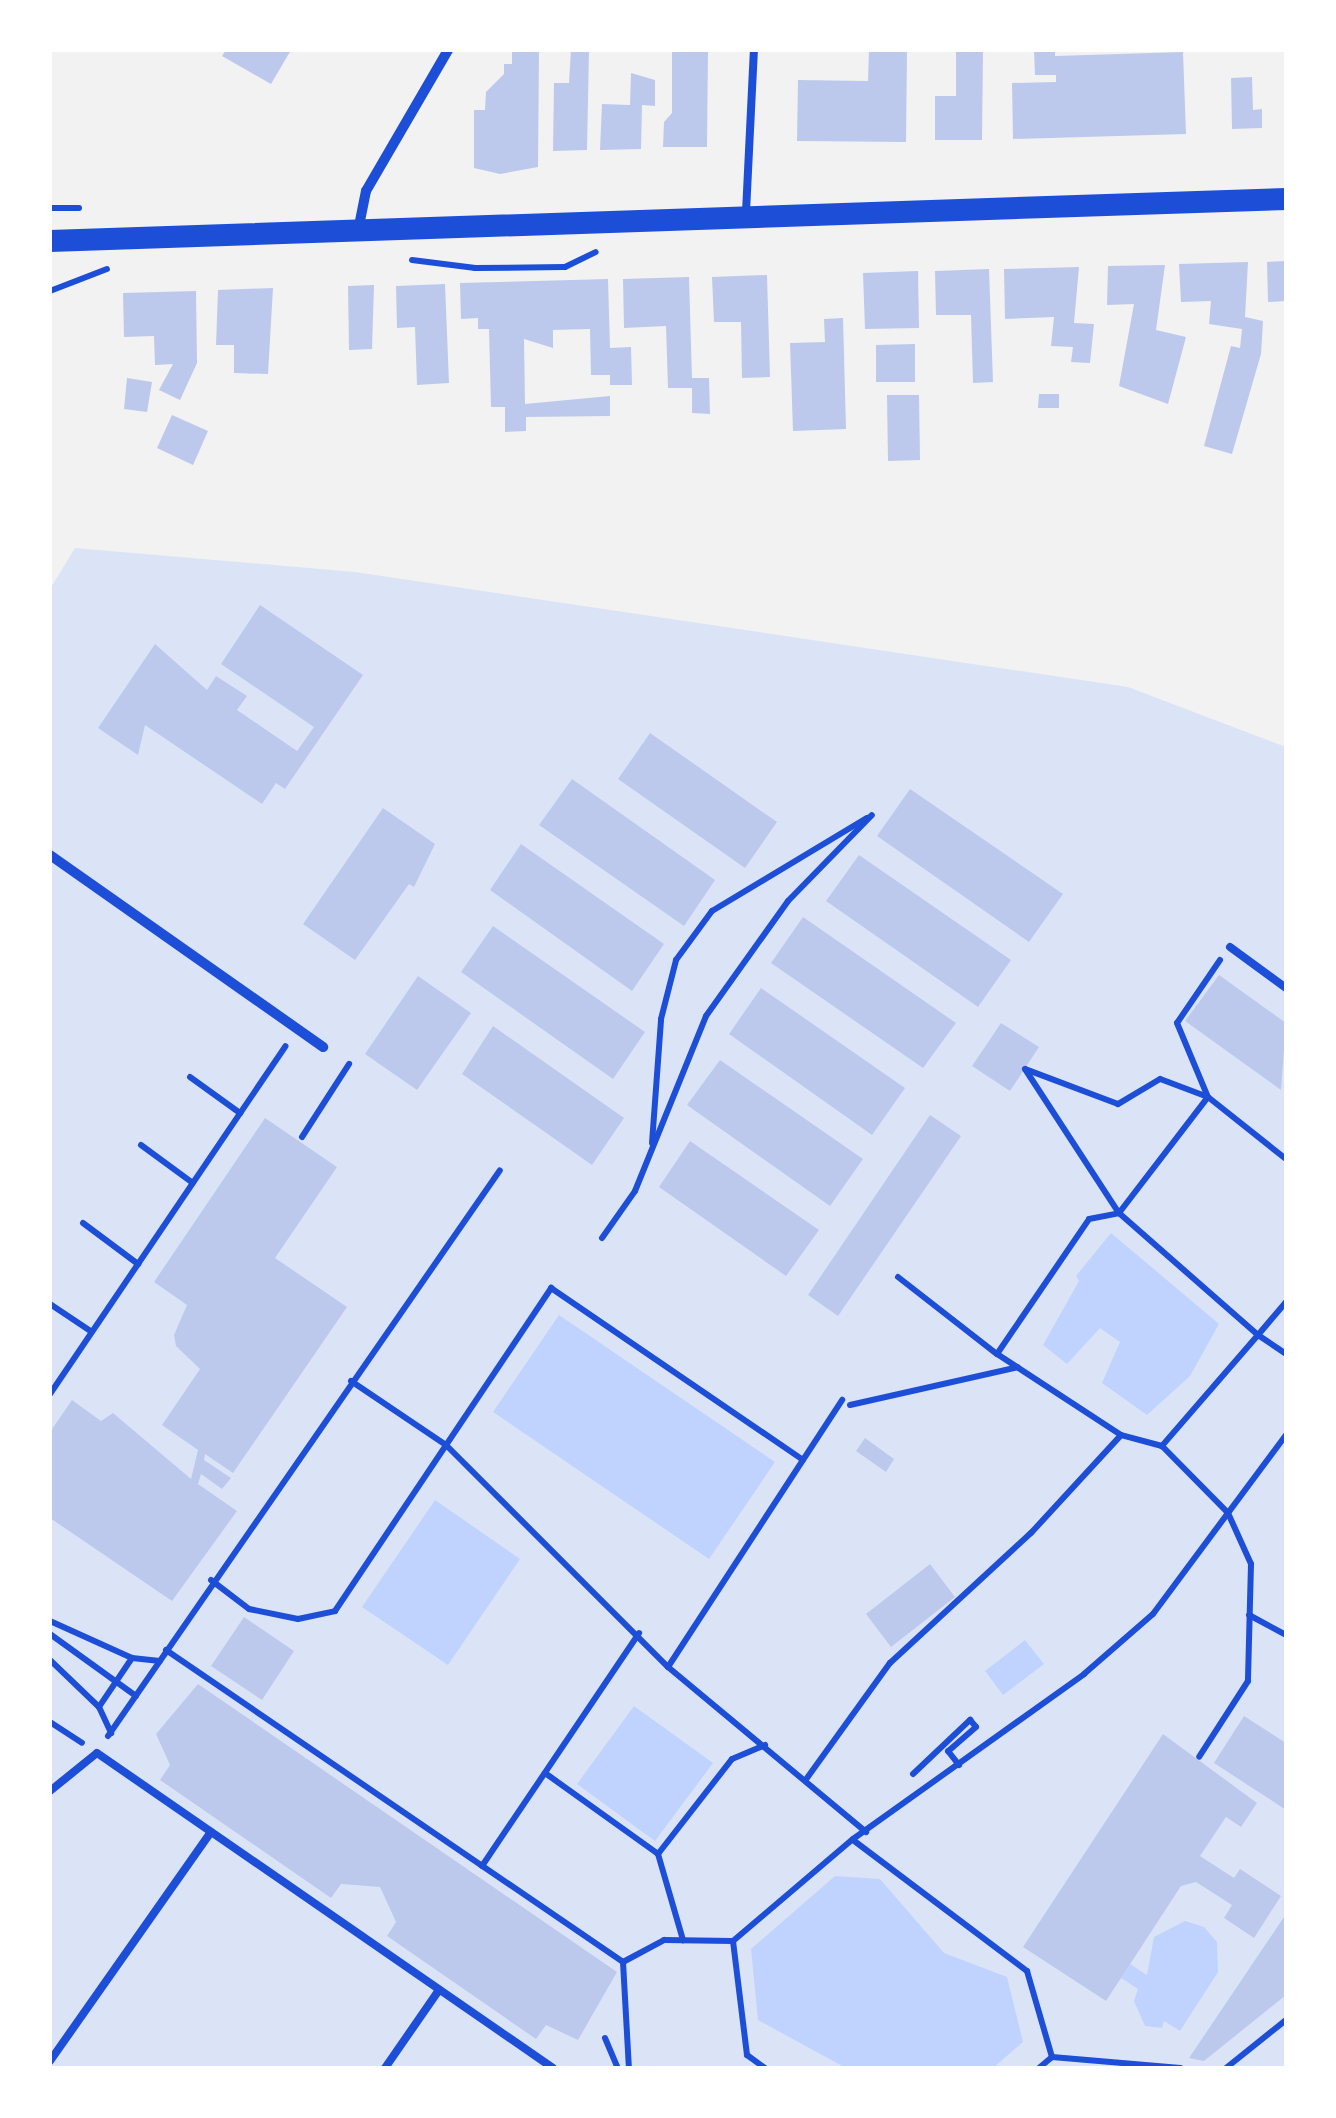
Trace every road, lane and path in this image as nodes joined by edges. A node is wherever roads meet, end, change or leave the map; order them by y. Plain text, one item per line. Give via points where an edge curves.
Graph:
1 (448, 50) edge
2 (754, 50) edge
3 (1286, 199) edge
4 (746, 221) junction
5 (357, 234) junction
6 (52, 242) edge
7 (121, 263) dead end
8 (565, 266) dead end
9 (475, 268) dead end
10 (50, 291) edge
11 (50, 855) edge
12 (1230, 946) joint
13 (1286, 988) edge
14 (298, 1028) junction
15 (323, 1047) dead end
16 (349, 1064) dead end
17 (190, 1077) dead end
18 (1208, 1096) junction
19 (240, 1113) junction
20 (302, 1137) dead end
21 (141, 1146) dead end
22 (652, 1150) junction
23 (1286, 1159) edge
24 (500, 1170) dead end
25 (193, 1183) junction
26 (1119, 1213) junction
27 (83, 1222) dead end
28 (602, 1238) dead end
29 (138, 1264) junction
30 (898, 1277) dead end
31 (1286, 1302) edge
32 (50, 1304) edge
33 (92, 1332) junction
34 (1258, 1336) junction
35 (998, 1354) junction
36 (1286, 1354) edge
37 (1019, 1367) junction
38 (351, 1382) junction
39 (50, 1394) edge
40 (1121, 1435) junction
41 (1286, 1435) edge
42 (446, 1444) junction
43 (1162, 1446) junction
44 (803, 1460) junction
45 (1228, 1513) junction
46 (211, 1580) junction
47 (1249, 1615) junction
48 (50, 1622) edge
49 (50, 1634) edge
50 (638, 1634) junction
51 (1286, 1635) edge
52 (166, 1650) junction
53 (132, 1658) junction
54 (50, 1660) edge
55 (160, 1661) junction
56 (668, 1668) junction
57 (115, 1682) junction
58 (136, 1696) junction
59 (99, 1707) junction
60 (50, 1722) edge
61 (111, 1733) junction
62 (766, 1744) junction
63 (97, 1753) junction
64 (1199, 1757) dead end
65 (959, 1765) junction
66 (544, 1773) junction
67 (913, 1774) dead end
68 (807, 1778) junction
69 (50, 1792) edge
70 (210, 1832) junction
71 (866, 1832) junction
72 (853, 1840) junction
73 (658, 1854) junction
74 (482, 1866) junction
75 (683, 1940) junction
76 (733, 1940) junction
77 (624, 1962) junction
78 (438, 1990) junction
79 (1286, 2020) edge
80 (605, 2038) dead end
81 (1052, 2057) junction
82 (50, 2061) edge
83 (385, 2068) edge
84 (553, 2068) edge
85 (618, 2068) edge
86 (629, 2068) edge
87 (765, 2068) edge
88 (1039, 2068) edge
89 (1180, 2068) edge
90 (1226, 2068) edge

1 - 5 street via 366,191
2 - 4 lane
3 - 4 main road
4 - 5 main road
5 - 6 main road
7 - 10 path
8 - 9 path
11 - 14 street
12 - 13 lane
12 - 18 path via 1177,1024
14 - 15 street
14 - 19 path
16 - 20 path
17 - 19 path
18 - 23 path
18 - 26 path
18 - 26 path via 1160,1079 1118,1104 1024,1069
19 - 25 path
21 - 25 path
22 - 22 path via 661,1020 676,960 712,911 872,815 788,901 706,1016
22 - 28 path via 635,1191
24 - 38 path
25 - 29 path
26 - 34 path
26 - 35 path via 1089,1219
27 - 29 path
29 - 33 path
30 - 35 path
31 - 34 path
32 - 33 path
33 - 39 path
34 - 36 path
34 - 43 path
35 - 37 path
37 - 40 path
37 - 44 path via 846,1403
38 - 42 path
38 - 46 path
40 - 43 path
40 - 68 path via 1031,1533 890,1663
41 - 45 path
42 - 44 path via 550,1288
42 - 46 path via 335,1611 298,1619 248,1609
42 - 50 path
43 - 45 path
44 - 56 path
45 - 47 path via 1250,1564
45 - 65 path via 1153,1614
46 - 52 path
47 - 51 path
47 - 64 path via 1248,1681
48 - 53 path
49 - 57 path
50 - 56 path
50 - 66 path
52 - 55 path
52 - 74 path
53 - 55 path
53 - 57 path
54 - 59 path
55 - 58 path
56 - 62 path
57 - 58 path
57 - 59 path
58 - 61 path
59 - 61 path
60 - 63 path
61 - 63 path
62 - 68 path
62 - 73 path via 732,1759
63 - 69 lane
63 - 70 lane
65 - 67 path via 948,1750 976,1727 970,1720
65 - 71 path
66 - 73 path
66 - 74 path
68 - 71 path
70 - 78 lane
70 - 82 lane
71 - 72 path
72 - 76 path
72 - 81 path via 1027,1970
73 - 75 path
74 - 77 path
75 - 76 path
75 - 77 path via 664,1940
76 - 87 path via 747,2054
77 - 86 path
78 - 83 lane
78 - 84 lane
79 - 90 path
80 - 85 path
81 - 88 path
81 - 89 path

